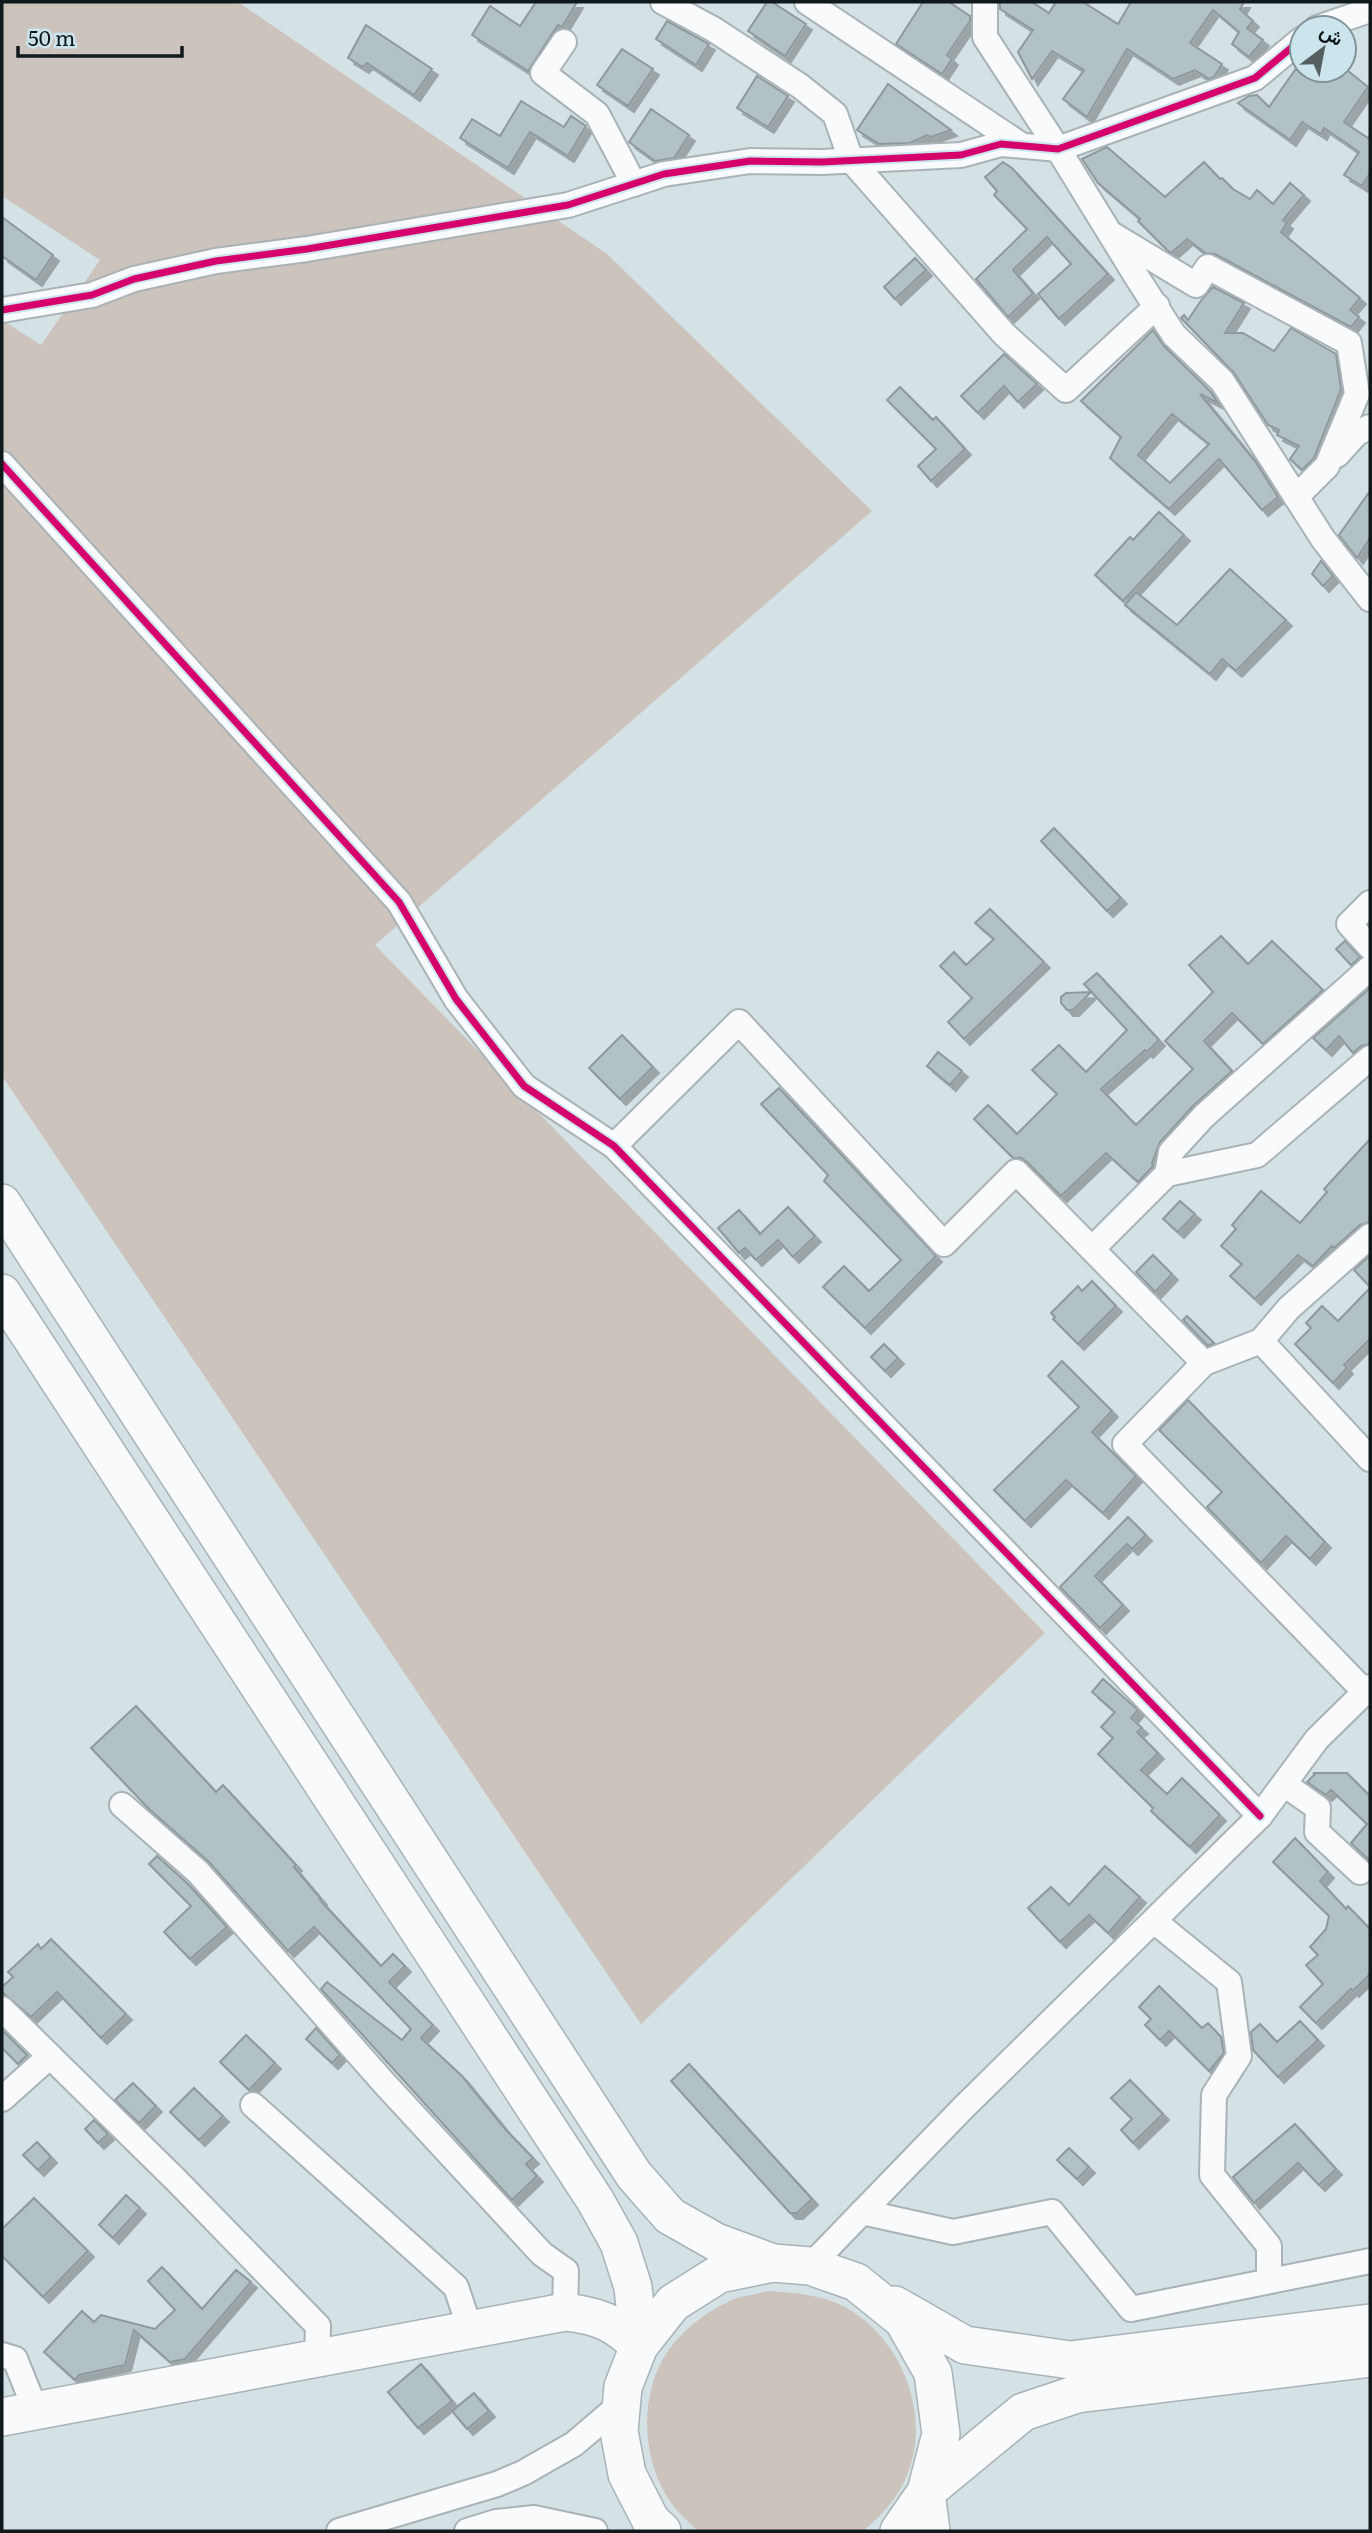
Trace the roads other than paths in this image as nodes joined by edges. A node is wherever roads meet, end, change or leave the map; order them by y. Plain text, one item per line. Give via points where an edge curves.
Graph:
1 (663, 2) edge
2 (807, 2) edge
3 (985, 2) edge
4 (564, 42) dead end
5 (1288, 51) edge
6 (1023, 146) junction
7 (1058, 149) junction
8 (851, 160) junction
9 (634, 184) junction
10 (1110, 233) junction
11 (1157, 306) junction
12 (2, 310) edge
13 (1370, 427) edge
14 (2, 464) edge
15 (1327, 466) junction
16 (1296, 497) junction
17 (1370, 599) edge
18 (1370, 903) edge
19 (1370, 947) edge
20 (1370, 968) edge
21 (1370, 1059) edge
22 (614, 1146) junction
23 (1167, 1174) junction
24 (2, 1203) edge
25 (1370, 1236) edge
26 (1092, 1249) junction
27 (2, 1293) edge
28 (1261, 1341) junction
29 (1204, 1363) junction
30 (1370, 1459) edge
31 (1367, 1689) edge
32 (1284, 1784) junction
33 (122, 1805) dead end
34 (1260, 1816) junction
35 (1360, 1872) dead end
36 (1154, 1921) junction
37 (2, 2009) edge
38 (50, 2056) junction
39 (2, 2099) edge
40 (253, 2105) dead end
41 (862, 2212) junction
42 (1370, 2261) edge
43 (773, 2263) junction
44 (810, 2266) junction
45 (1269, 2281) junction
46 (856, 2282) junction
47 (565, 2312) junction
48 (1370, 2323) edge
49 (470, 2329) junction
50 (639, 2346) junction
51 (2, 2356) edge
52 (317, 2358) junction
53 (1370, 2358) edge
54 (621, 2404) junction
55 (19, 2414) edge
56 (926, 2492) junction
57 (529, 2524) edge
58 (339, 2531) edge
59 (467, 2531) edge
60 (594, 2531) edge
61 (662, 2531) edge
62 (899, 2531) edge
63 (930, 2531) edge

1 - 8 street via 713,29 835,114
2 - 6 street
3 - 7 street via 985,37
4 - 9 street via 543,73 597,114
5 - 7 street via 1255,78
6 - 7 street
6 - 8 street via 1001,144 961,155
7 - 10 street
8 - 9 street via 750,161 664,174
8 - 11 street via 1004,334 1066,390
9 - 12 street via 568,205 216,261 134,279 92,295
10 - 11 street
10 - 15 street via 1196,285 1208,267 1349,343 1357,394
11 - 16 street via 1174,335 1222,381
13 - 15 street via 1357,433
14 - 22 street via 398,902 456,999 524,1086
15 - 16 street
16 - 17 street
18 - 19 street via 1349,924
20 - 23 street via 1204,1116 1171,1152
21 - 23 street via 1257,1155
22 - 26 street via 738,1022 944,1244 1016,1172
22 - 34 street
23 - 26 street
24 - 43 main road via 634,2175 670,2216 716,2242
25 - 28 street via 1289,1308
26 - 29 street
27 - 50 main road via 595,2200 619,2243 633,2287
28 - 29 street
28 - 30 street
29 - 31 street via 1125,1444
31 - 32 street via 1317,1740
32 - 34 street
32 - 35 street via 1318,1808 1317,1832
33 - 47 street via 198,1872 393,2093 542,2254 566,2271
34 - 36 street
36 - 41 street
36 - 45 street via 1229,1982 1239,2056 1214,2095 1212,2175 1269,2246
37 - 38 street
38 - 39 street
38 - 52 street via 318,2326
40 - 49 street via 456,2287
41 - 44 street
41 - 45 street via 953,2232 1052,2212 1131,2309
42 - 45 street
43 - 44 main road
43 - 50 main road via 719,2274 673,2303
44 - 46 main road
46 - 48 main road via 964,2345 1070,2360
46 - 56 main road via 903,2320 933,2373 941,2434
47 - 49 main road
47 - 50 main road via 593,2315 619,2327
49 - 52 main road
50 - 54 main road
51 - 55 street via 15,2359
52 - 55 main road
53 - 56 main road via 1077,2393 1023,2412
54 - 58 street via 574,2444 523,2473
54 - 61 main road via 619,2431 627,2474 651,2521
56 - 62 main road
56 - 63 main road
57 - 59 street via 496,2522
57 - 60 street

